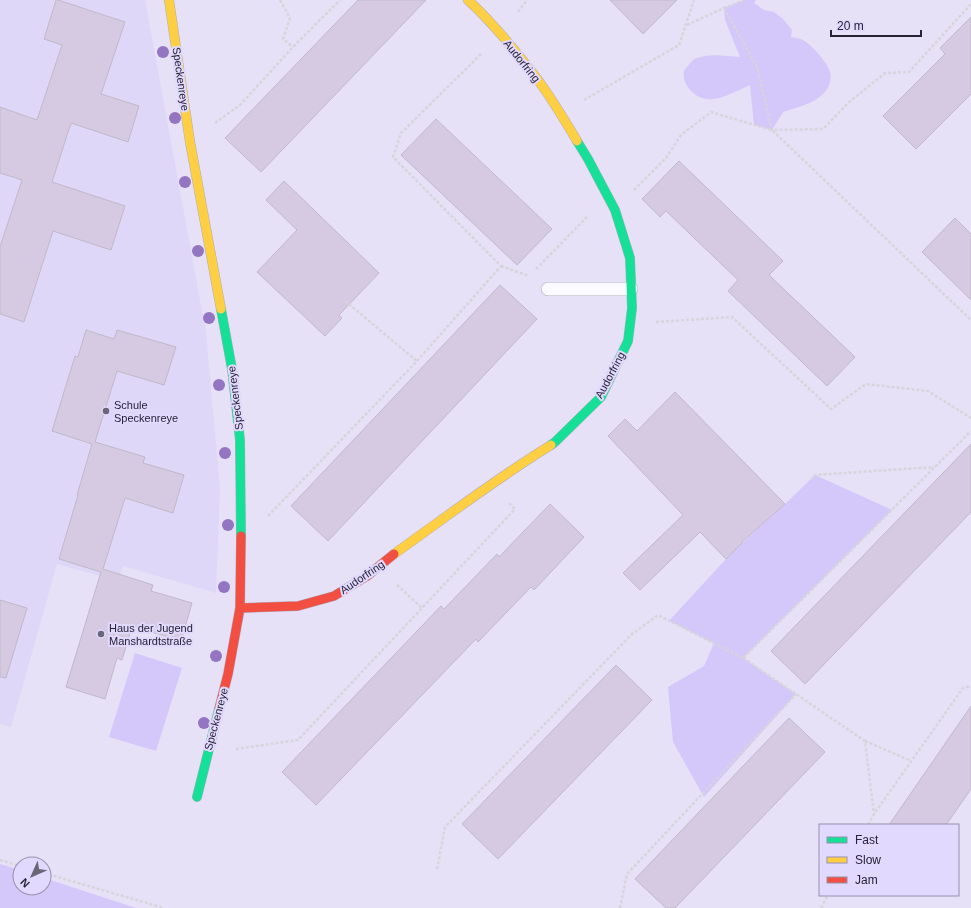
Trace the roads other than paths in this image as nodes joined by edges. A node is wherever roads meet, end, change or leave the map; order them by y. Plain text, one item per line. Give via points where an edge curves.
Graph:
1 (169, 0) edge
2 (468, 0) edge
3 (548, 289) dead end
4 (631, 290) junction
5 (240, 608) junction
6 (197, 797) dead end

1 - 5 street, Speckenreye via 190,142 232,369 240,440
2 - 4 street, Audorfring via 487,18 536,77 588,159 615,210 630,258
3 - 4 lane
4 - 5 street, Audorfring via 632,308 628,341 601,397 555,442 490,484 367,576 334,596 298,606
5 - 6 street, Speckenreye via 228,674

